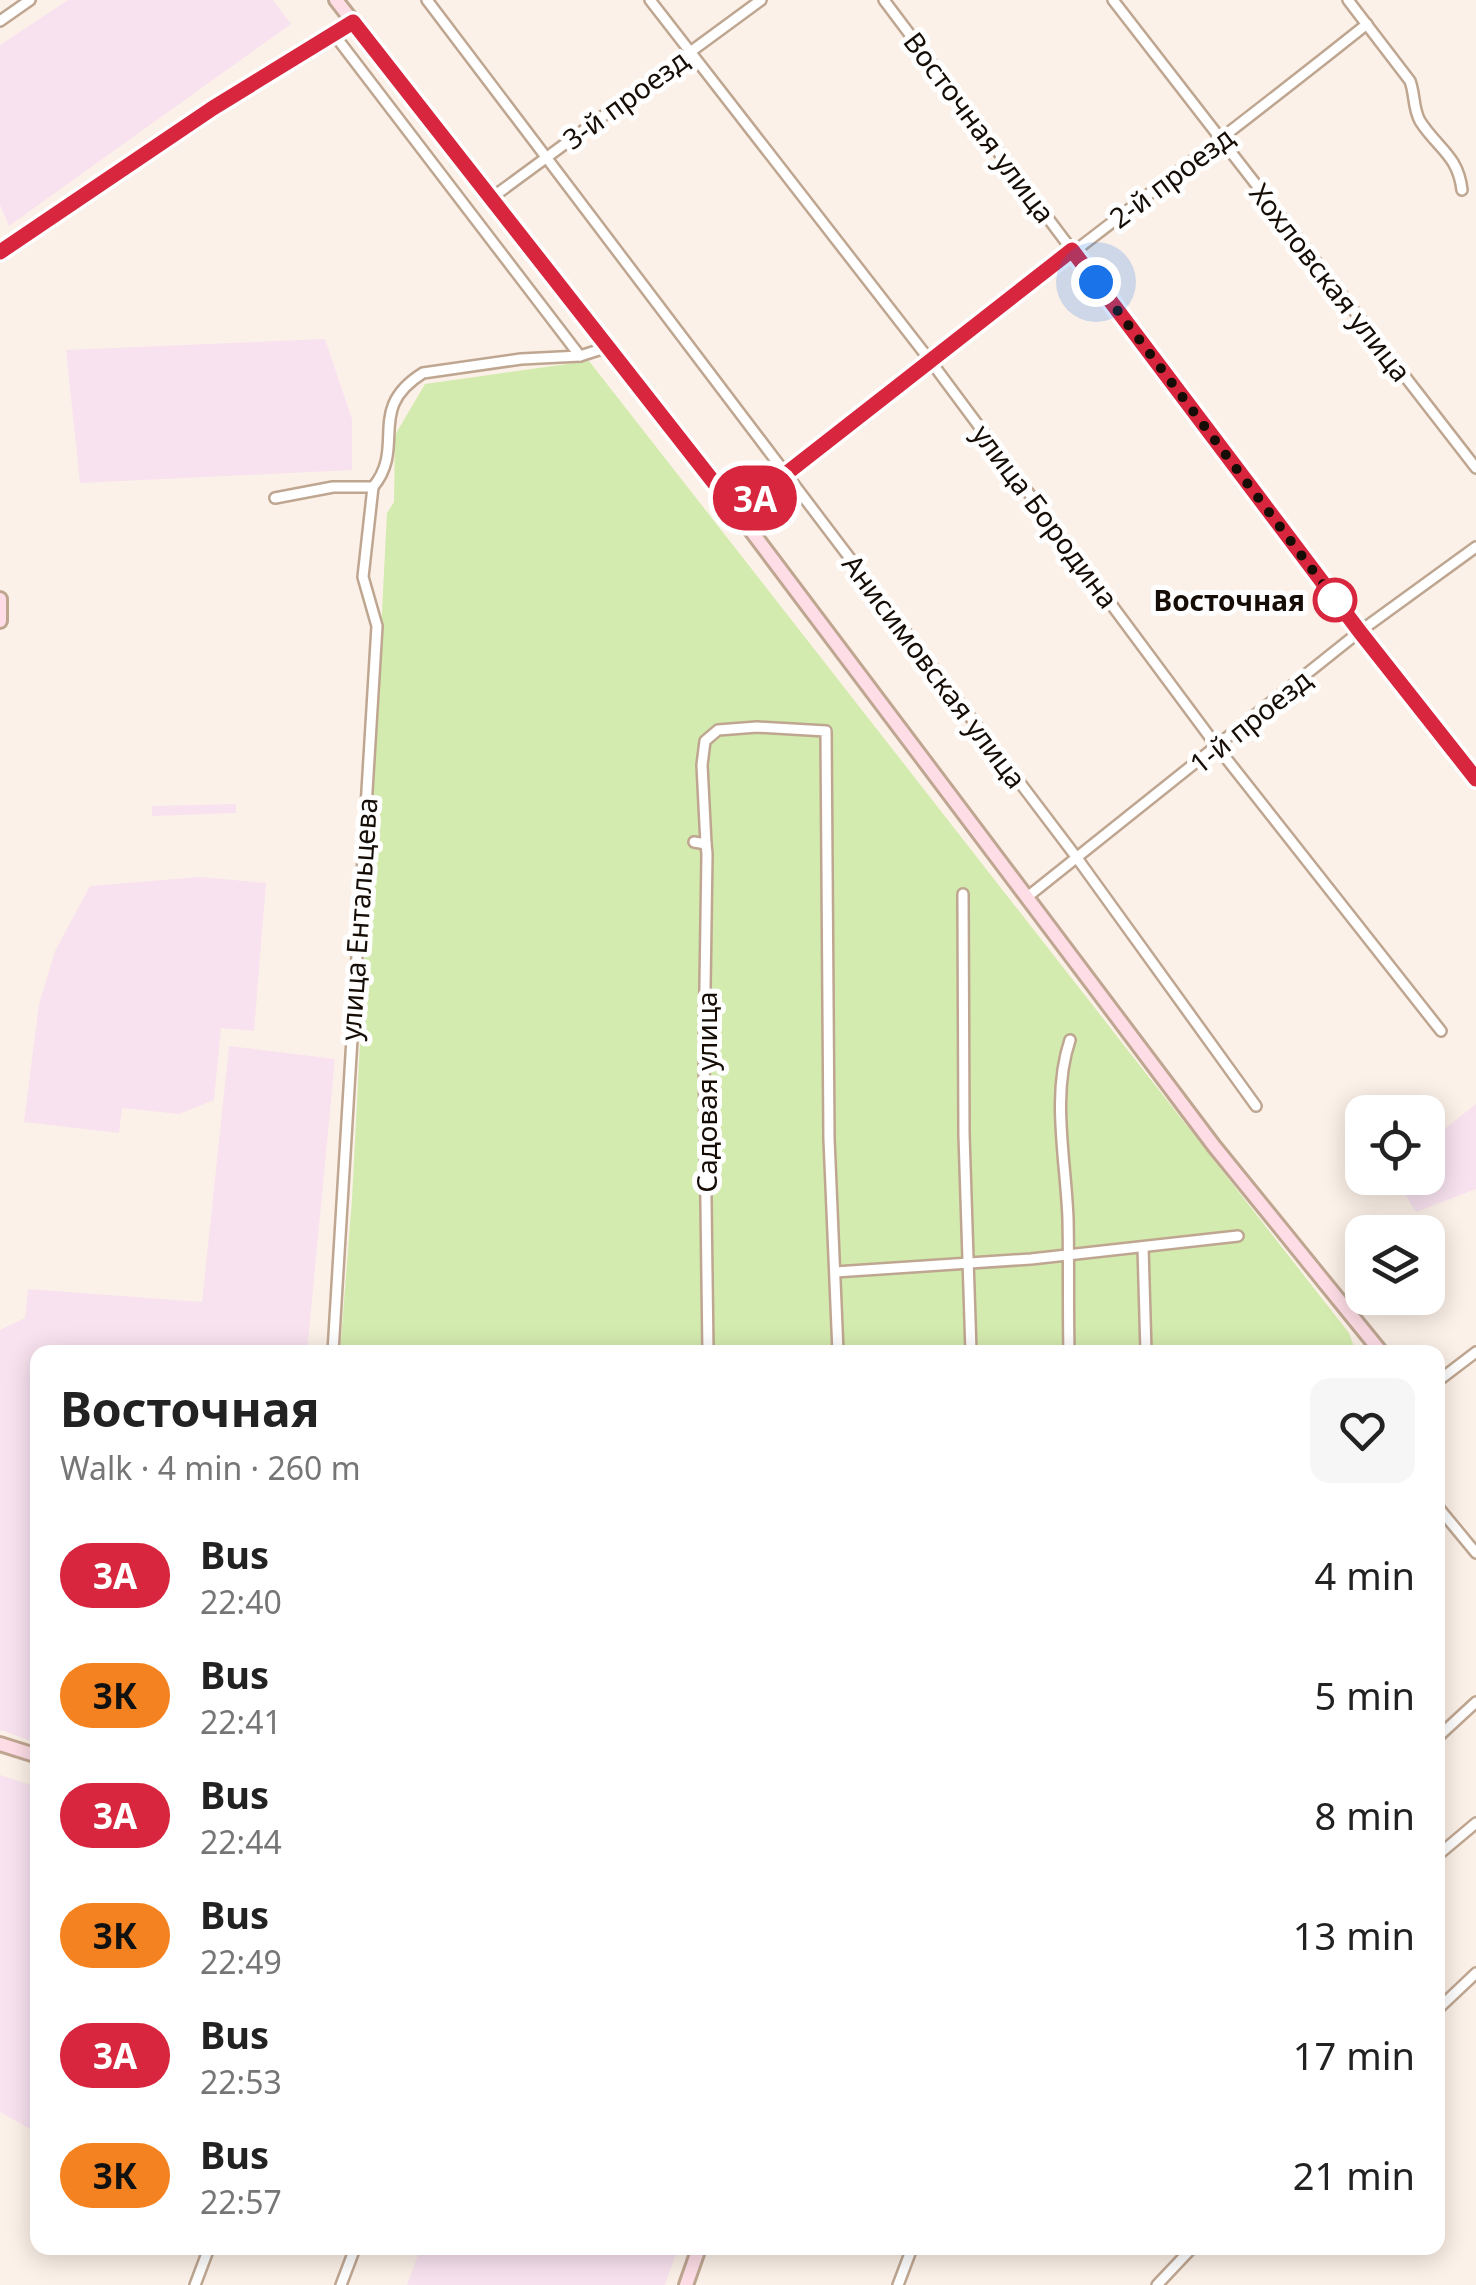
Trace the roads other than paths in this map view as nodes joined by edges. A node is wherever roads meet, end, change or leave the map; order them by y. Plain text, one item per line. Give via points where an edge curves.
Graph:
1 (30, 0) edge
2 (336, 0) edge
3 (427, 0) edge
4 (650, 0) edge
5 (761, 0) edge
6 (884, 0) edge
7 (1114, 0) edge
8 (1348, 0) edge
9 (0, 21) edge
10 (353, 22) junction
11 (1367, 24) junction
12 (333, 33) junction
13 (689, 52) junction
14 (1221, 140) junction
15 (546, 158) junction
16 (1462, 190) dead end
17 (490, 199) junction
18 (1072, 250) junction
19 (0, 252) edge
20 (608, 346) junction
21 (580, 356) junction
22 (932, 363) junction
23 (1476, 468) edge
24 (785, 474) junction
25 (372, 487) junction
26 (274, 498) dead end
27 (737, 512) junction
28 (1476, 547) edge
29 (0, 599) edge
30 (0, 621) edge
31 (1360, 632) junction
32 (1218, 748) junction
33 (1476, 779) edge
34 (1077, 858) junction
35 (962, 894) dead end
36 (1026, 898) junction
37 (1442, 1031) dead end
38 (1070, 1040) dead end
39 (1256, 1106) dead end
40 (1238, 1236) dead end
41 (1143, 1247) junction
42 (1068, 1255) junction
43 (970, 1264) junction
44 (835, 1272) junction
45 (333, 1345) edge
46 (708, 1345) edge
47 (838, 1345) edge
48 (971, 1345) edge
49 (1068, 1345) edge
50 (1146, 1345) edge
51 (1375, 1345) edge
52 (1476, 1352) edge
53 (1445, 1375) edge
54 (1445, 1515) edge
55 (1476, 1554) edge
56 (1476, 1702) edge
57 (1445, 1731) edge
58 (0, 1744) edge
59 (30, 1753) edge
60 (1476, 1823) edge
61 (1445, 1850) edge
62 (1476, 1973) edge
63 (1445, 2002) edge
64 (206, 2255) edge
65 (352, 2255) edge
66 (697, 2255) edge
67 (909, 2255) edge
68 (1186, 2255) edge
69 (195, 2285) edge
70 (341, 2285) edge
71 (686, 2285) edge
72 (898, 2285) edge
73 (1158, 2285) edge

1 - 9 street
2 - 10 street
3 - 15 street, Анисимовская улица
4 - 13 street, улица Бородина
5 - 13 street, 3-й проезд
6 - 18 street, Восточная улица
7 - 14 street, Хохловская улица
8 - 11 street
10 - 12 street
10 - 17 street
11 - 14 street, 2-й проезд
11 - 16 street via 1410,81 1415,111 1457,164
12 - 19 street
12 - 21 street
13 - 15 street, 3-й проезд
13 - 22 street, улица Бородина
14 - 18 street, 2-й проезд
14 - 23 street, Хохловская улица
15 - 17 street, 3-й проезд
15 - 24 street, Анисимовская улица
17 - 20 street
18 - 22 street, 2-й проезд
18 - 31 street, Восточная улица
20 - 21 street, улица Ентальцева
20 - 27 street
21 - 25 street, улица Ентальцева via 442,370 411,380 391,406 390,454
22 - 24 street, 2-й проезд
22 - 32 street, улица Бородина
24 - 27 street, 2-й проезд
24 - 34 street, Анисимовская улица
25 - 26 street
25 - 45 street, улица Ентальцева via 362,577 377,626
27 - 36 street
28 - 31 street, 1-й проезд
29 - 30 street
31 - 32 street, 1-й проезд
31 - 33 street, Восточная улица
32 - 34 street, 1-й проезд
32 - 37 street, улица Бородина
34 - 36 street, 1-й проезд
34 - 39 street, Анисимовская улица
35 - 43 street
36 - 51 street
38 - 42 street via 1063,1059 1062,1161
40 - 41 street
41 - 42 street
41 - 50 street
42 - 43 street
42 - 49 street
43 - 44 street
43 - 48 street
44 - 46 street, Садовая улица via 826,731 718,730 705,741 700,843
44 - 47 street
52 - 53 street
54 - 55 street
56 - 57 street
58 - 59 street
60 - 61 street
62 - 63 street
64 - 69 street
65 - 70 street
66 - 71 street
67 - 72 street
68 - 73 street

